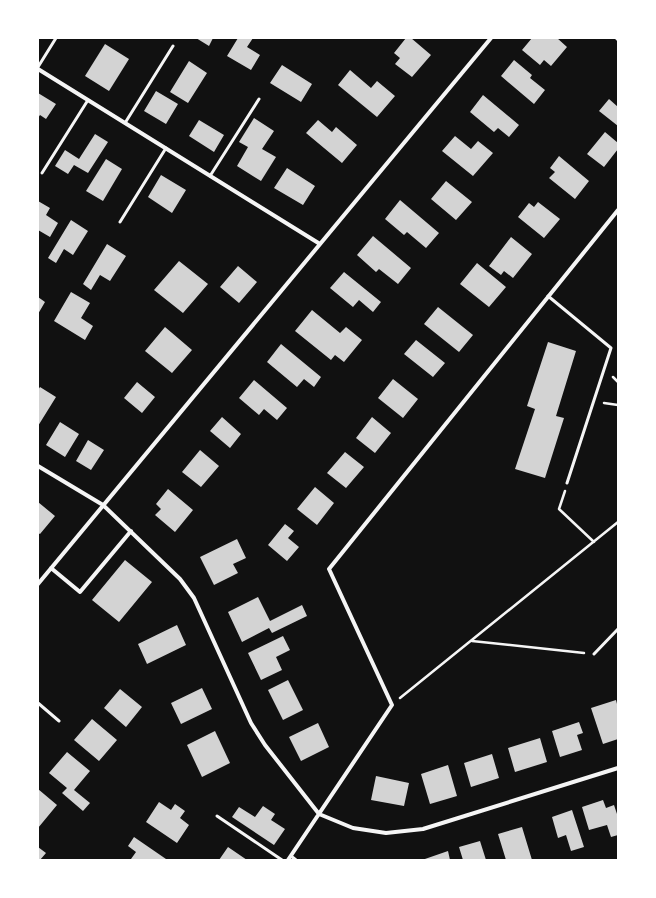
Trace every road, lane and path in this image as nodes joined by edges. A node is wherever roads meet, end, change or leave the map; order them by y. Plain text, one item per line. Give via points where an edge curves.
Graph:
1 (56, 38) edge
2 (491, 38) edge
3 (173, 46) dead end
4 (38, 68) edge
5 (258, 98) dead end
6 (88, 100) junction
7 (125, 123) junction
8 (166, 148) junction
9 (42, 173) dead end
10 (210, 176) junction
11 (618, 210) edge
12 (120, 222) dead end
13 (320, 244) junction
14 (548, 296) junction
15 (38, 466) edge
16 (567, 483) joint
17 (103, 505) junction
18 (618, 522) edge
19 (130, 531) junction
20 (594, 542) junction
21 (51, 568) junction
22 (38, 584) edge
23 (618, 629) edge
24 (472, 641) junction
25 (594, 654) joint
26 (38, 703) edge
27 (392, 705) junction
28 (59, 720) dead end
29 (618, 768) edge
30 (320, 814) junction
31 (217, 816) dead end
32 (290, 858) edge
33 (282, 860) edge
34 (296, 860) edge

1 - 4 lane
2 - 13 street
3 - 7 lane
4 - 6 street
5 - 10 lane
6 - 7 street
6 - 9 lane
7 - 8 street
8 - 10 street
8 - 12 lane
10 - 13 street
11 - 14 street
13 - 17 street
14 - 16 lane via 611,348
14 - 27 street via 329,569
15 - 17 street
16 - 20 path via 559,509
17 - 19 street
17 - 21 street
18 - 20 path
19 - 21 street via 80,592
19 - 30 street via 180,579 194,598 251,723 265,746
20 - 24 path
21 - 22 street
23 - 25 lane
24 - 25 path
24 - 27 path
26 - 28 lane
27 - 30 street
29 - 30 street via 423,829 386,833 353,828
30 - 32 street
31 - 33 lane
32 - 34 lane

